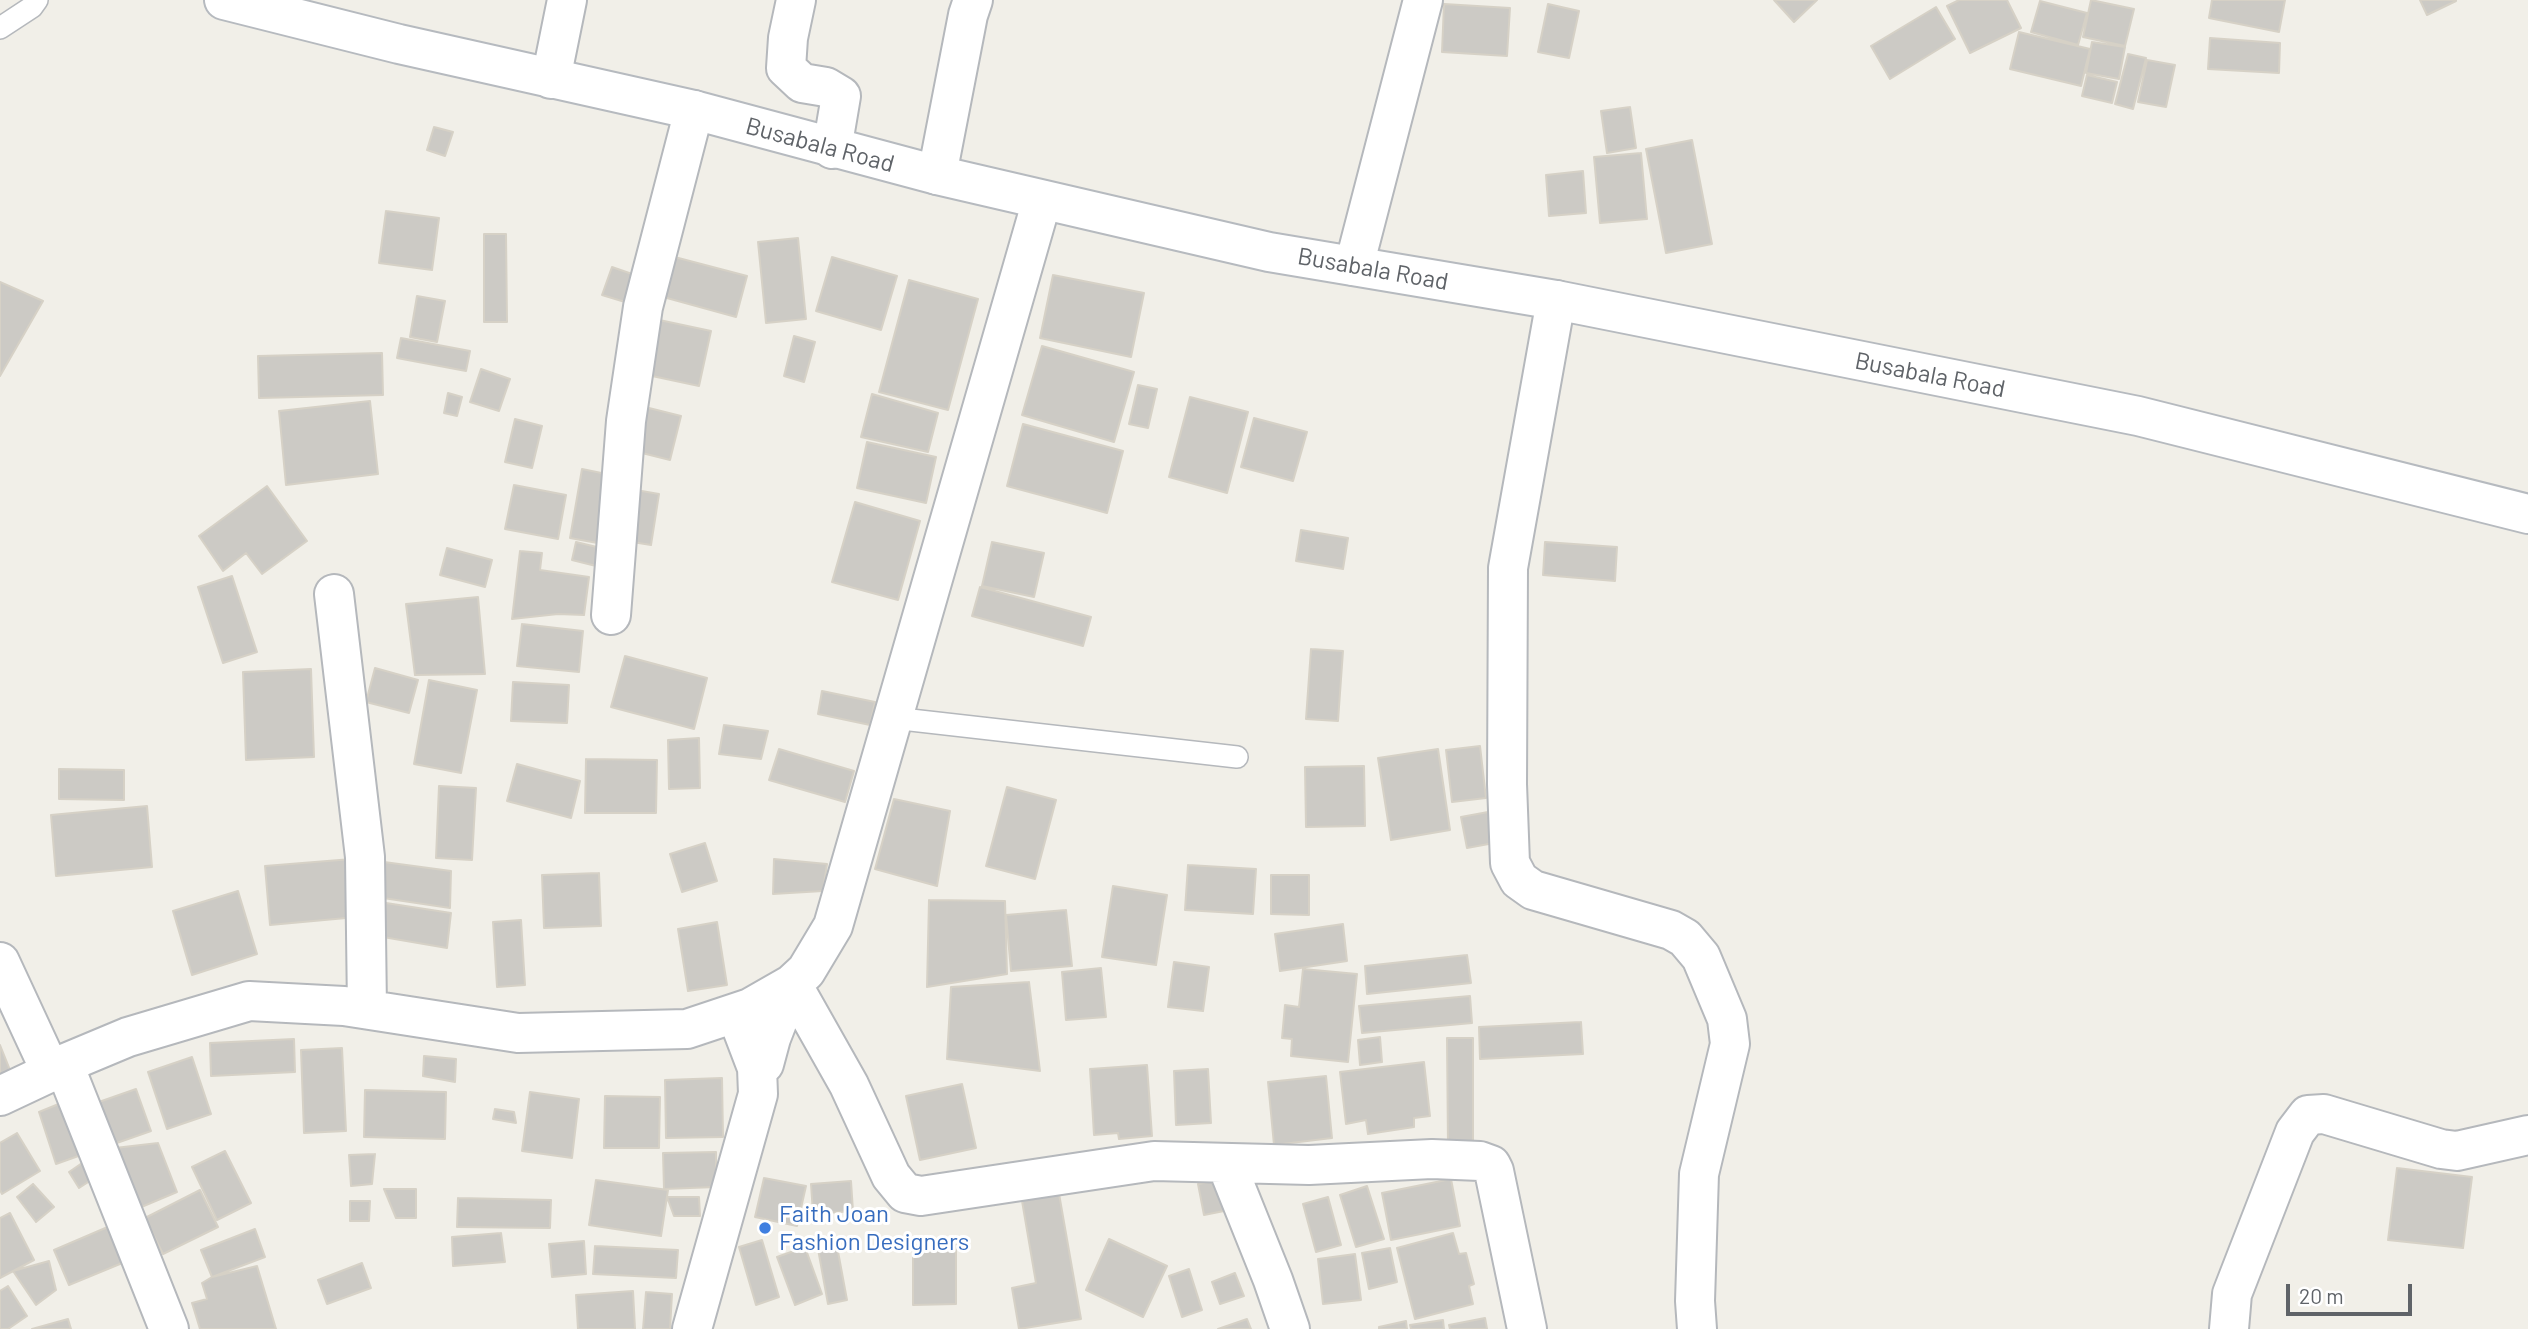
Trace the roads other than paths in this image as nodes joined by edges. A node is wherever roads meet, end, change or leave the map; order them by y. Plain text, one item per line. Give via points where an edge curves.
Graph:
1 (37, 0) edge
2 (567, 0) edge
3 (796, 0) edge
4 (974, 0) edge
5 (1423, 0) edge
6 (242, 2) edge
7 (0, 28) edge
8 (551, 79) junction
9 (694, 110) junction
10 (832, 149) junction
11 (937, 176) junction
12 (1042, 200) junction
13 (1354, 266) junction
14 (1556, 300) junction
15 (2528, 514) edge
16 (334, 594) dead end
17 (611, 615) dead end
18 (893, 718) junction
19 (1237, 757) dead end
20 (0, 962) edge
21 (792, 984) junction
22 (367, 1009) junction
23 (736, 1013) junction
24 (764, 1064) dead end
25 (56, 1069) junction
26 (0, 1096) edge
27 (2528, 1135) edge
28 (1226, 1163) junction
29 (169, 1329) edge
30 (692, 1329) edge
31 (1290, 1329) edge
32 (1527, 1329) edge
33 (1698, 1329) edge
34 (2229, 1329) edge

1 - 7 lane
2 - 8 street
3 - 10 street via 786,68 802,83 841,96
4 - 11 street
5 - 13 street
6 - 8 street, Busabala Road
8 - 9 street, Busabala Road
9 - 10 street, Busabala Road
9 - 17 street via 643,307 626,421
10 - 11 street, Busabala Road
11 - 12 street, Busabala Road
12 - 13 street, Busabala Road via 1269,252
12 - 18 street
13 - 14 street, Busabala Road
14 - 15 street, Busabala Road via 2138,416
14 - 33 street via 1508,568 1510,863 1519,880 1533,890 1685,938 1701,957 1727,1019 1730,1044 1699,1174
16 - 22 street via 365,857
18 - 19 lane
18 - 21 street via 833,926 806,971
20 - 25 street
21 - 23 street
21 - 24 street
21 - 28 street via 849,1085 891,1176 905,1194 921,1196 1154,1161
22 - 23 street via 518,1033 687,1029
22 - 25 street via 249,1001 128,1037
23 - 30 street via 757,1068 758,1094
25 - 26 street
25 - 29 street via 70,1080
27 - 34 street via 2457,1151 2324,1114 2308,1115 2295,1132 2232,1294
28 - 31 street
28 - 32 street via 1309,1165 1432,1159 1491,1165

